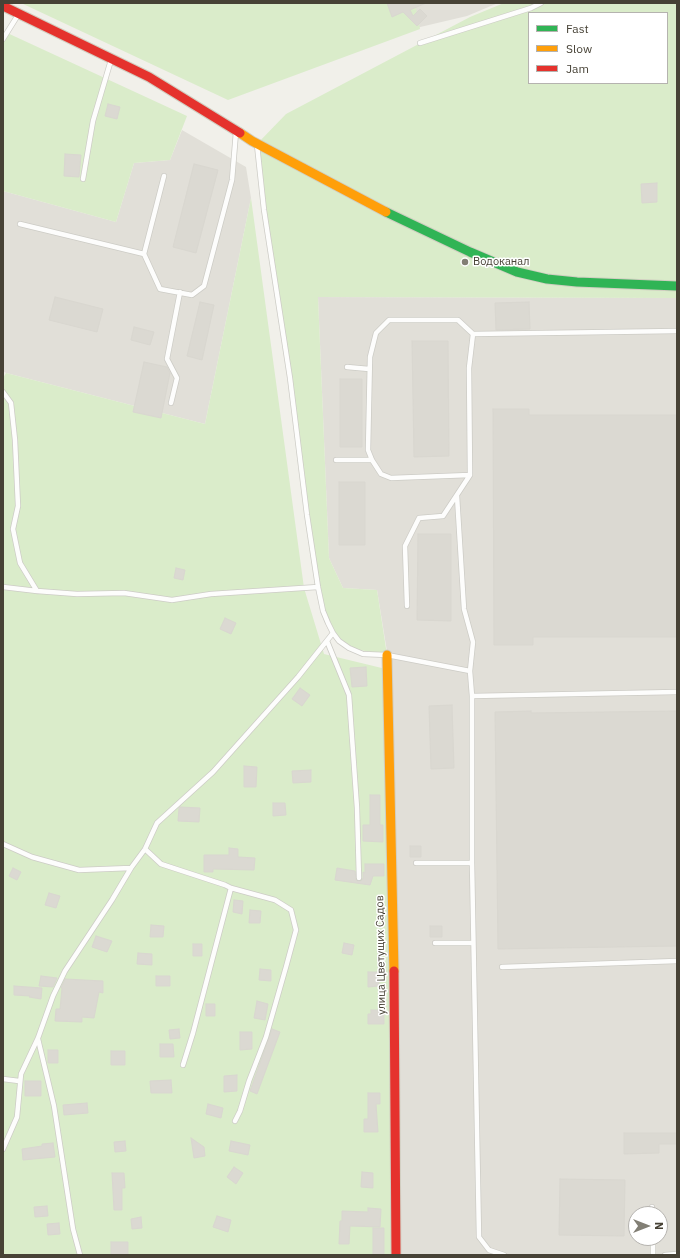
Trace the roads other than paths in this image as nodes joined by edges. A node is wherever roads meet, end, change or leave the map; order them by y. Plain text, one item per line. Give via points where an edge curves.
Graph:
1 (541, 3) edge
2 (3, 6) edge
3 (19, 14) junction
4 (3, 39) edge
5 (420, 43) dead end
6 (111, 58) junction
7 (236, 131) junction
8 (257, 144) junction
9 (164, 176) dead end
10 (83, 179) dead end
11 (20, 224) dead end
12 (144, 254) junction
13 (677, 286) edge
14 (180, 292) junction
15 (677, 332) edge
16 (473, 334) junction
17 (347, 367) dead end
18 (369, 369) junction
19 (3, 392) edge
20 (171, 402) dead end
21 (336, 460) dead end
22 (372, 460) junction
23 (470, 475) junction
24 (457, 495) junction
25 (3, 587) edge
26 (318, 587) junction
27 (37, 591) junction
28 (407, 606) dead end
29 (333, 633) junction
30 (327, 641) junction
31 (387, 655) junction
32 (470, 672) junction
33 (677, 692) edge
34 (472, 696) junction
35 (3, 844) edge
36 (145, 849) junction
37 (416, 863) dead end
38 (472, 863) junction
39 (131, 868) junction
40 (359, 878) dead end
41 (231, 888) junction
42 (435, 943) dead end
43 (473, 943) junction
44 (677, 961) edge
45 (502, 967) dead end
46 (38, 1038) junction
47 (183, 1065) dead end
48 (3, 1079) edge
49 (19, 1081) junction
50 (235, 1121) dead end
51 (3, 1150) edge
52 (677, 1254) edge
53 (80, 1255) edge
54 (396, 1255) edge
55 (504, 1255) edge
56 (665, 1255) edge

1 - 5 lane
2 - 3 street
3 - 4 lane
3 - 6 street
6 - 7 street via 149,77
6 - 10 lane via 93,121
7 - 8 street
7 - 14 lane via 232,180 204,286 192,294
8 - 13 street via 404,221 518,272 547,279 577,282
8 - 26 lane via 264,210
9 - 12 lane
11 - 12 lane
12 - 14 lane via 160,289
14 - 20 lane via 167,358 178,378
15 - 16 lane
16 - 18 lane via 458,320 389,320 376,333
16 - 23 lane via 468,368
17 - 18 lane
18 - 22 lane via 368,450
19 - 27 lane via 11,403 15,440 18,506 13,529 20,563
21 - 22 lane
22 - 23 lane via 382,474 391,478
23 - 24 lane
24 - 28 lane via 443,516 419,518 405,546
24 - 32 lane via 464,609 473,642
25 - 27 lane
26 - 27 lane via 211,594 172,600 124,594
26 - 29 lane via 323,610
29 - 30 lane
29 - 31 lane via 339,641 363,654
30 - 36 lane via 212,772 157,823
30 - 40 lane via 349,695
31 - 32 lane
31 - 54 street, улица Цветущих Садов via 394,950
32 - 34 lane
33 - 34 lane
34 - 38 lane
35 - 39 lane via 32,857 79,870
36 - 39 lane
36 - 41 lane via 161,864
37 - 38 lane
38 - 43 lane
39 - 46 lane via 65,971 52,996
41 - 47 lane
41 - 50 lane via 275,900 291,910 296,930 266,1037
42 - 43 lane
43 - 55 lane via 479,1237 489,1250
44 - 45 lane
46 - 49 lane
46 - 53 lane via 54,1106 73,1229
48 - 49 lane
49 - 51 lane via 17,1118
52 - 56 lane

